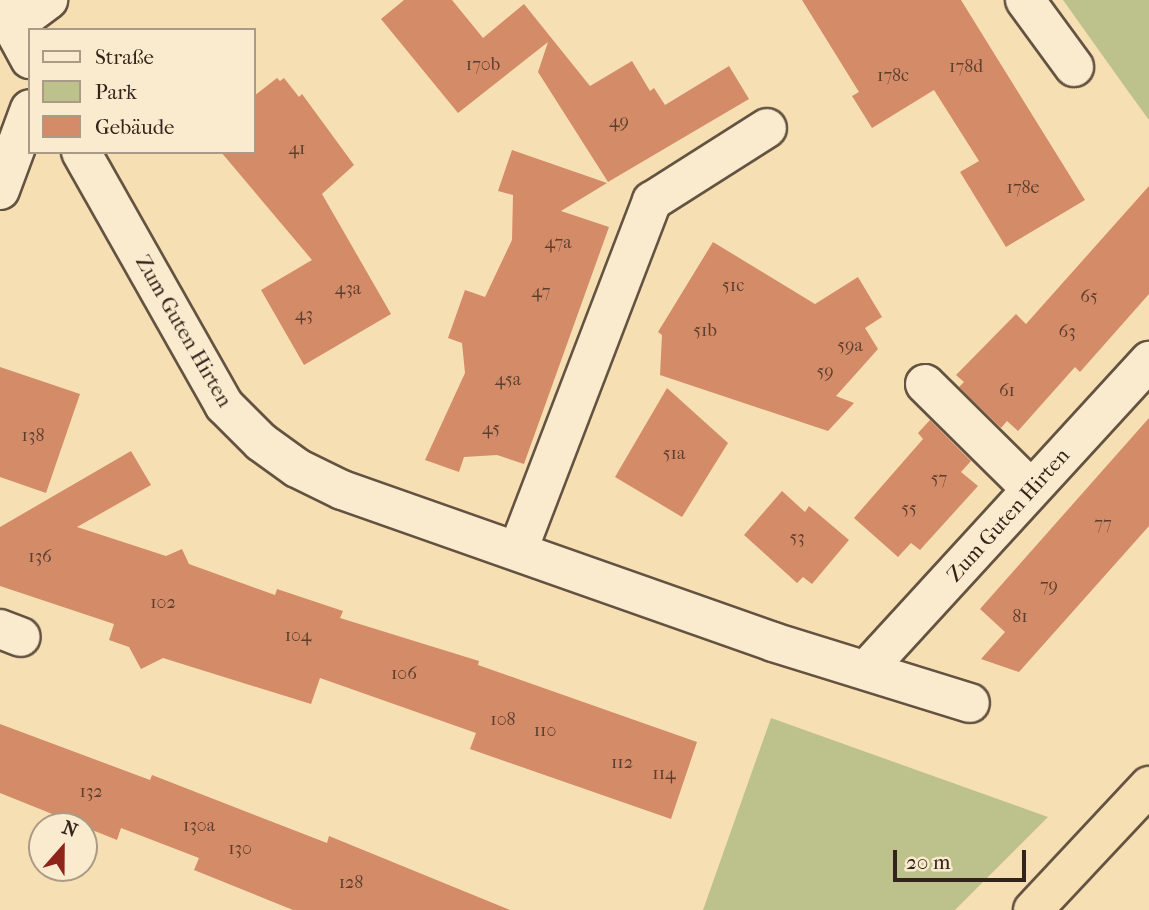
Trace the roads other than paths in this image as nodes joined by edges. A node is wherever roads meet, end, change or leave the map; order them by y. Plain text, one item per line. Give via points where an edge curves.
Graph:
1 (48, 0) edge
2 (1025, 0) edge
3 (14, 30) edge
4 (1074, 67) dead end
5 (28, 114) edge
6 (767, 128) dead end
7 (82, 154) edge
8 (0, 190) edge
9 (1149, 361) edge
10 (925, 384) dead end
11 (1031, 489) junction
12 (518, 550) junction
13 (867, 669) junction
14 (970, 704) dead end
15 (1149, 786) edge
16 (1033, 910) edge

1 - 3 street
2 - 4 street
5 - 8 street
6 - 12 street via 652,201
7 - 12 street, Zum Guten Hirten via 224,405 261,442 297,468 342,490
9 - 11 street, Zum Guten Hirten
10 - 11 street
11 - 13 street, Zum Guten Hirten
12 - 13 street, Zum Guten Hirten via 773,642
13 - 14 street, Zum Guten Hirten
15 - 16 highway

